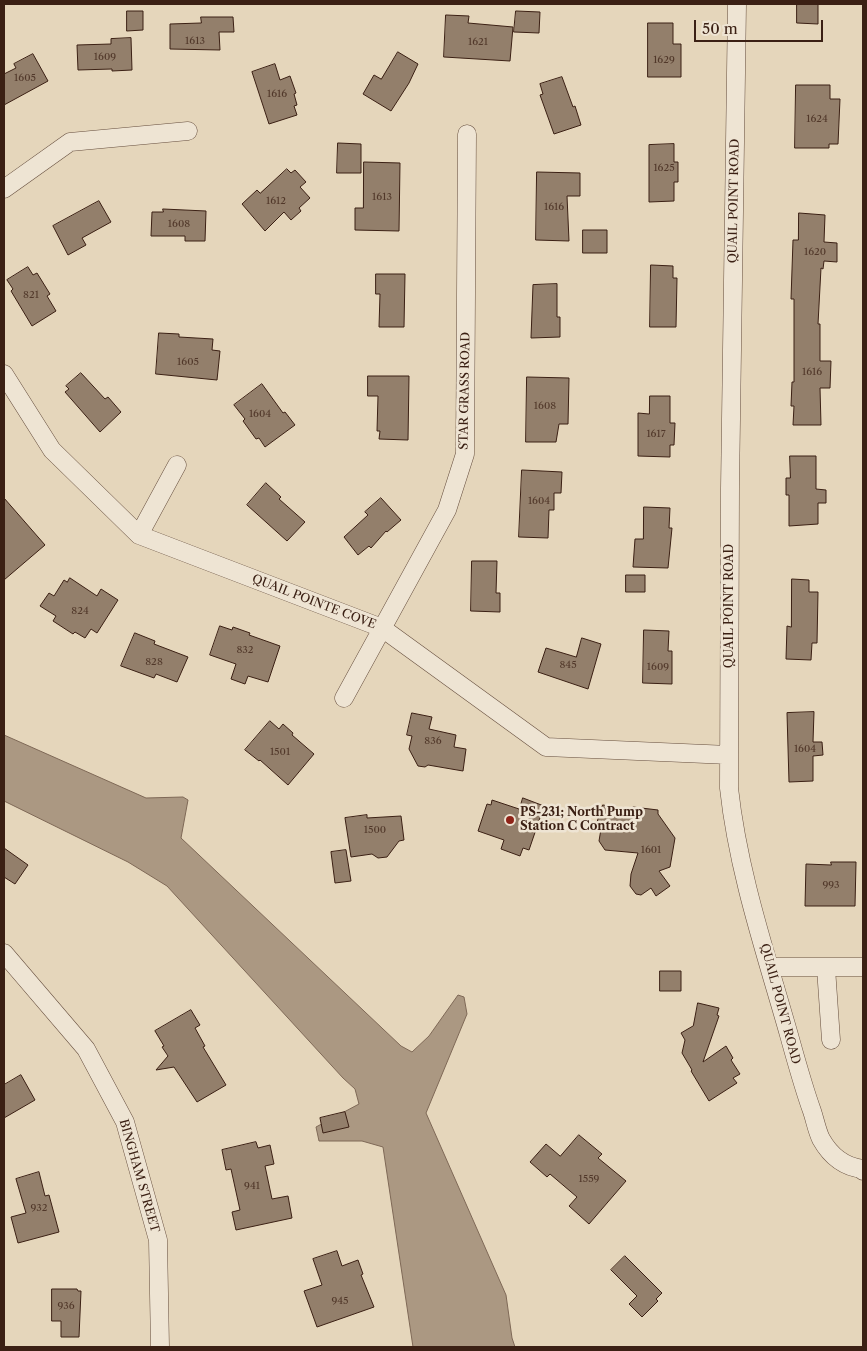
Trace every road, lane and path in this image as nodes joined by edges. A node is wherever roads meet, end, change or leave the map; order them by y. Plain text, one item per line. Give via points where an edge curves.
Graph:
1 (737, 4) edge
2 (188, 131) dead end
3 (467, 134) dead end
4 (4, 189) edge
5 (4, 374) edge
6 (177, 465) dead end
7 (139, 535) junction
8 (382, 628) junction
9 (344, 698) dead end
10 (729, 755) junction
11 (4, 953) edge
12 (863, 967) edge
13 (770, 968) junction
14 (826, 968) junction
15 (831, 1040) dead end
16 (863, 1171) edge
17 (160, 1347) edge

1 - 10 street, QUAIL POINT ROAD
2 - 4 street via 70,142
3 - 8 street, STAR GRASS ROAD via 464,454 446,510
5 - 7 street, QUAIL POINTE COVE via 52,450
6 - 7 street
7 - 8 street, QUAIL POINTE COVE
8 - 9 street, STAR GRASS ROAD
8 - 10 street, QUAIL POINTE COVE via 546,747
10 - 13 street, QUAIL POINT ROAD via 733,827
11 - 17 street, BINGHAM STREET via 86,1049 125,1122 158,1240
12 - 14 street
13 - 14 street
13 - 16 street, QUAIL POINT ROAD via 820,1137 840,1161
14 - 15 street

